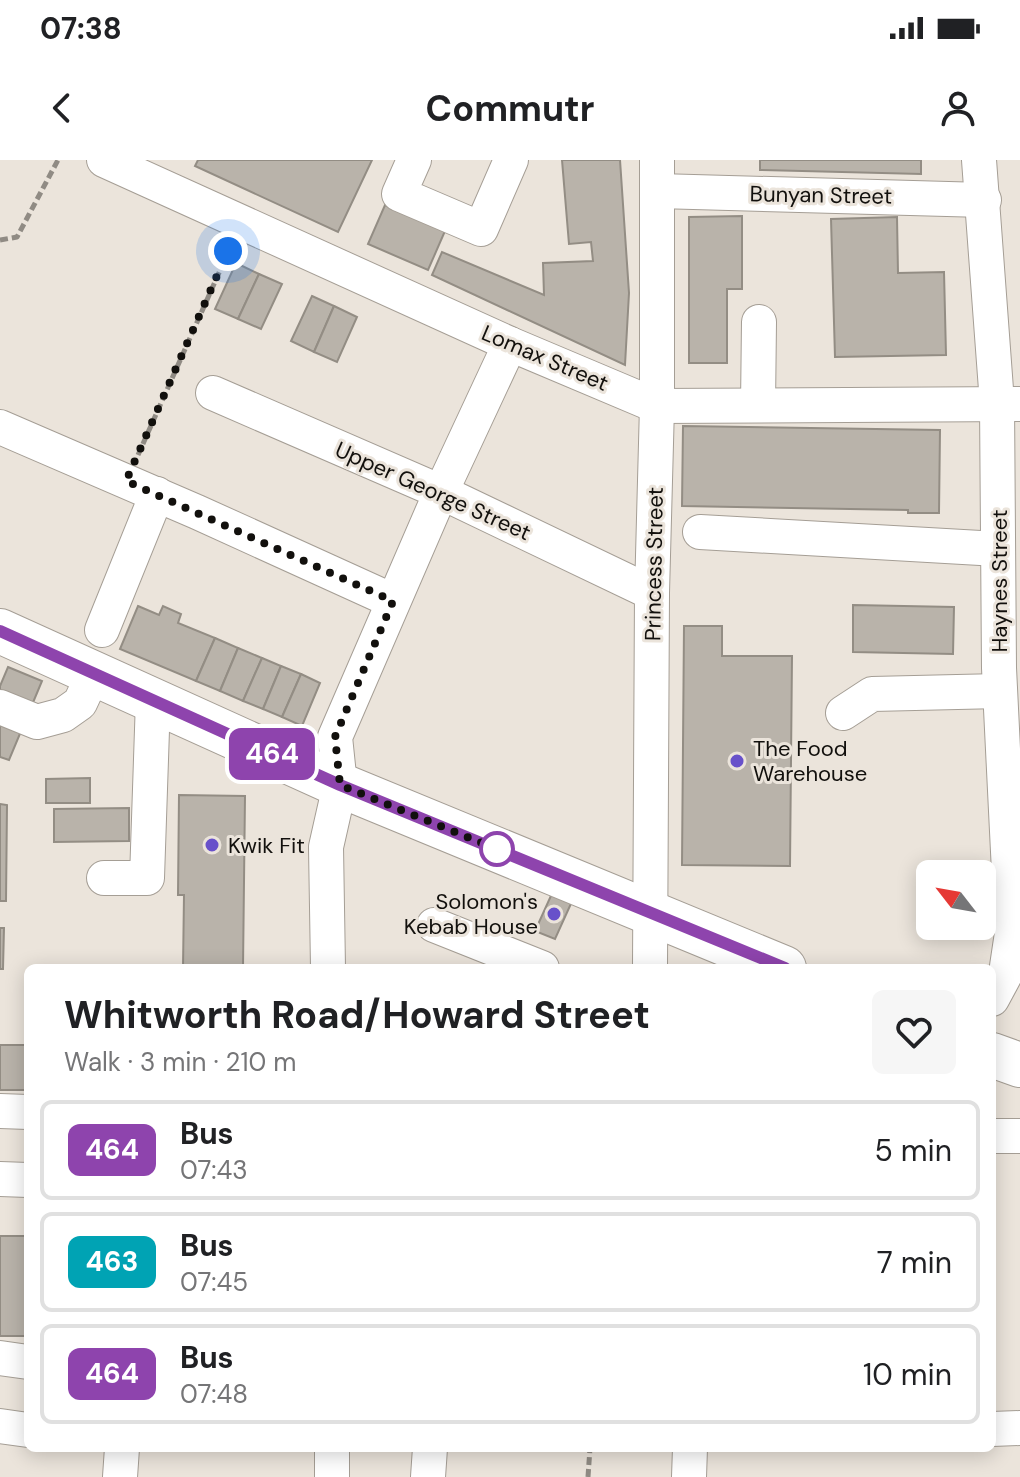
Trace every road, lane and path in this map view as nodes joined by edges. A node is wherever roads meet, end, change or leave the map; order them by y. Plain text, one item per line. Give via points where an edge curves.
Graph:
1 (58, 160) edge
2 (104, 160) edge
3 (414, 160) edge
4 (511, 160) edge
5 (979, 160) edge
6 (658, 176) edge
7 (984, 200) junction
8 (241, 222) junction
9 (0, 240) edge
10 (759, 322) dead end
11 (510, 344) junction
12 (213, 393) dead end
13 (1008, 404) edge
14 (758, 405) junction
15 (657, 406) junction
16 (0, 427) edge
17 (142, 488) junction
18 (441, 492) junction
19 (700, 532) dead end
20 (998, 549) junction
21 (652, 593) junction
22 (393, 601) junction
23 (102, 630) dead end
24 (0, 631) edge
25 (94, 673) junction
26 (153, 700) junction
27 (1007, 701) edge
28 (0, 707) edge
29 (843, 713) dead end
30 (340, 785) junction
31 (104, 878) dead end
32 (650, 911) junction
33 (434, 925) dead end
34 (328, 964) edge
35 (532, 964) edge
36 (650, 964) edge
37 (775, 964) edge
38 (996, 992) edge
39 (996, 1056) edge
40 (1020, 1065) edge
41 (0, 1111) edge
42 (24, 1112) edge
43 (996, 1136) edge
44 (1020, 1136) edge
45 (0, 1179) edge
46 (24, 1180) edge
47 (0, 1358) edge
48 (24, 1361) edge
49 (0, 1426) edge
50 (1020, 1428) edge
51 (24, 1429) edge
52 (996, 1429) edge
53 (122, 1452) edge
54 (332, 1452) edge
55 (430, 1452) edge
56 (590, 1452) edge
57 (690, 1452) edge
58 (120, 1477) edge
59 (332, 1477) edge
60 (428, 1477) edge
61 (588, 1477) edge
62 (689, 1477) edge

1 - 9 path via 17,237
2 - 8 street, Lomax Street
3 - 4 street via 399,194 481,229
5 - 7 street, Haynes Street
6 - 7 street, Bunyan Street
6 - 15 street, Princess Street
7 - 13 street, Haynes Street
8 - 11 street, Lomax Street
8 - 17 path
10 - 14 street
11 - 15 street, Lomax Street
11 - 18 street
12 - 18 street, Upper George Street
13 - 14 street, Lomax Street
13 - 20 street, Haynes Street
14 - 15 street, Lomax Street
15 - 21 street, Princess Street
16 - 17 street
17 - 22 street
17 - 23 street
18 - 21 street, Upper George Street
18 - 22 street
19 - 20 street
20 - 27 street, Haynes Street
21 - 32 street, Princess Street
22 - 30 street via 335,737
24 - 25 main road
25 - 26 main road
25 - 28 street via 80,703 63,715 37,722
26 - 30 main road
26 - 31 street via 147,878
27 - 29 street via 872,694
27 - 38 street, Haynes Street via 1012,933 1006,973
30 - 32 main road
30 - 34 street via 326,847
32 - 36 street, Princess Street
32 - 37 main road
33 - 35 street
39 - 40 main road
41 - 42 street
43 - 44 street
45 - 46 street
47 - 48 street
49 - 51 street
50 - 52 street
53 - 58 street
54 - 59 street
55 - 60 street
56 - 61 path
57 - 62 street

